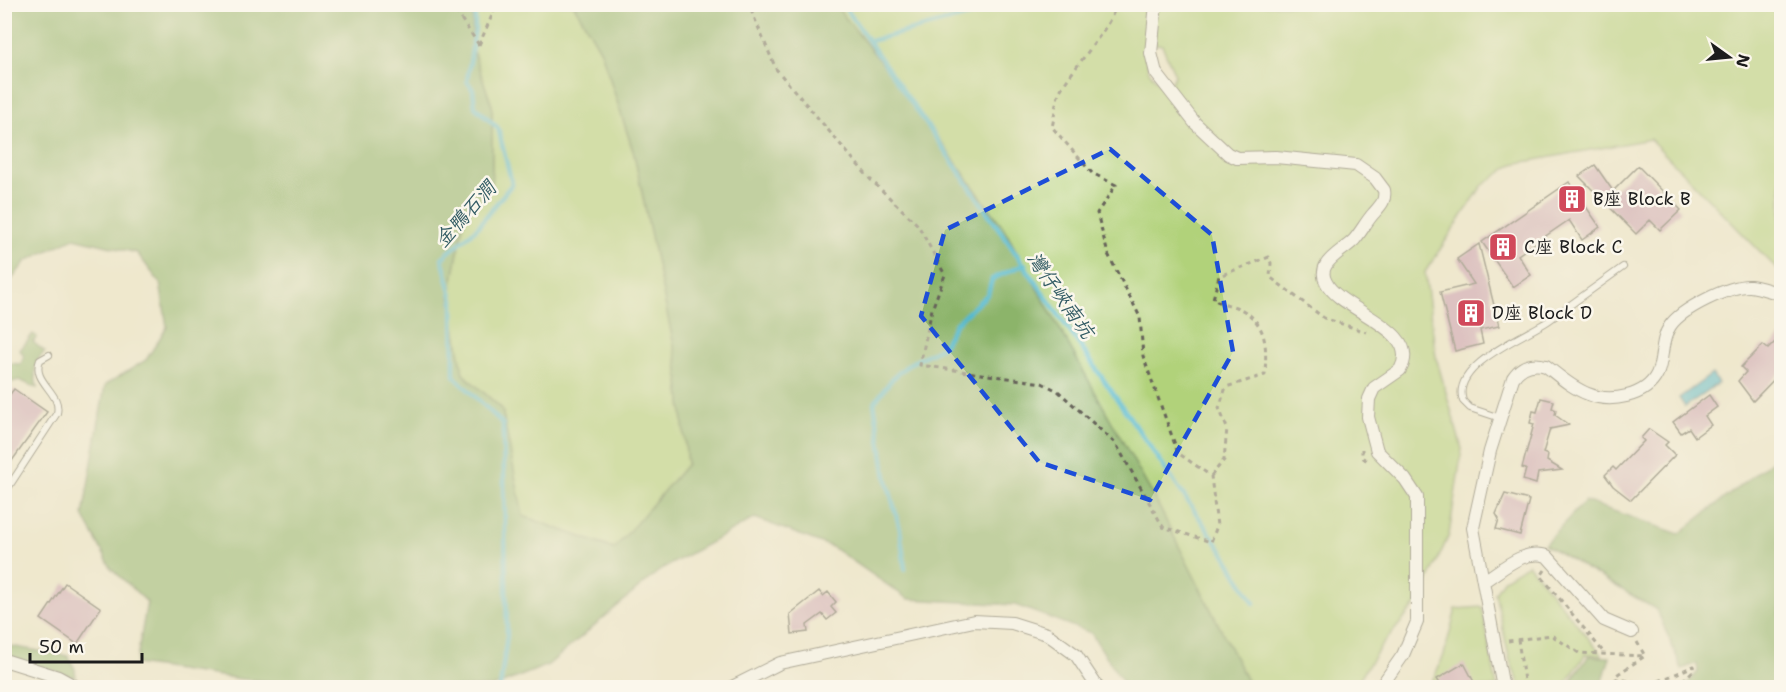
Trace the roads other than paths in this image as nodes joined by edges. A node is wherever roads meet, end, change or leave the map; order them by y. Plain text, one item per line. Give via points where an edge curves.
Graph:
1 (1156, 4) edge
2 (1623, 267) dead end
3 (1782, 294) edge
4 (49, 355) dead end
5 (1500, 418) junction
6 (4, 494) edge
7 (1484, 581) junction
8 (1632, 632) road end
9 (4, 660) edge
10 (78, 687) edge
11 (730, 687) edge
12 (1098, 687) edge
13 (1380, 687) edge
14 (1503, 687) edge

1 - 13 street via 1150,53 1156,73 1195,123 1228,154 1237,158 1276,157 1356,165 1384,190 1382,205 1352,242 1328,262 1323,275 1338,297 1391,332 1405,356 1400,370 1376,385 1368,403 1375,447 1409,484 1419,505 1417,622 1403,655
2 - 5 lane via 1544,323 1496,349 1477,366 1462,387 1463,401 1470,408
3 - 5 street via 1750,286 1736,288 1681,315 1670,325 1664,339 1656,376 1642,391 1632,394 1606,398 1589,395 1546,366 1523,367 1513,378
4 - 6 lane via 40,360 38,375 57,401 57,413
5 - 7 street via 1473,528
7 - 8 street via 1521,558 1547,556 1604,621
7 - 14 street
9 - 10 street
11 - 12 street via 780,663 983,621 1031,627 1055,639 1076,655

